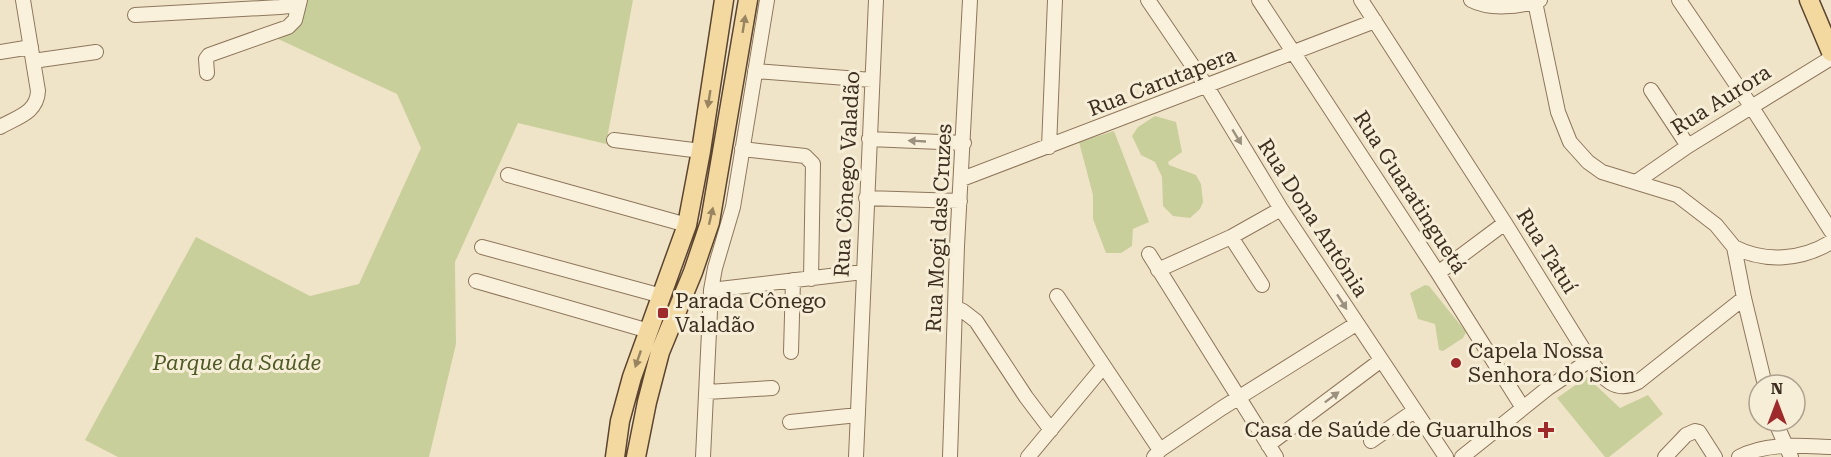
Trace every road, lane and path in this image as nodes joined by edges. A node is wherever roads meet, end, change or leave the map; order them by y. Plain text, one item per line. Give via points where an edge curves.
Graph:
1 (23, 0) edge
2 (299, 0) edge
3 (724, 0) edge
4 (748, 0) edge
5 (767, 0) edge
6 (876, 0) edge
7 (970, 0) edge
8 (1054, 0) edge
9 (1148, 0) edge
10 (1259, 0) edge
11 (1361, 0) edge
12 (1471, 0) edge
13 (1679, 0) edge
14 (1809, 0) edge
15 (1537, 1) edge
16 (242, 5) edge
17 (200, 6) edge
18 (135, 15) dead end
19 (1375, 21) junction
20 (0, 52) edge
21 (96, 52) dead end
22 (1831, 52) edge
23 (32, 54) junction
24 (1294, 54) junction
25 (1831, 58) edge
26 (714, 62) junction
27 (743, 68) junction
28 (207, 73) dead end
29 (872, 80) junction
30 (1207, 87) junction
31 (1651, 90) dead end
32 (1752, 106) junction
33 (0, 127) edge
34 (869, 139) junction
35 (614, 140) dead end
36 (964, 144) junction
37 (1688, 146) junction
38 (1050, 147) junction
39 (742, 148) junction
40 (701, 151) junction
41 (508, 175) dead end
42 (962, 179) junction
43 (1636, 182) junction
44 (866, 198) junction
45 (960, 201) junction
46 (1281, 209) junction
47 (1505, 223) junction
48 (687, 225) junction
49 (1831, 231) edge
50 (1231, 237) junction
51 (1831, 242) edge
52 (482, 247) dead end
53 (1734, 247) junction
54 (1149, 254) dead end
55 (1158, 270) junction
56 (863, 272) junction
57 (1438, 273) junction
58 (811, 279) junction
59 (794, 280) junction
60 (476, 281) dead end
61 (1262, 285) dead end
62 (711, 290) junction
63 (662, 296) junction
64 (1057, 296) dead end
65 (1744, 298) junction
66 (956, 308) junction
67 (1356, 324) junction
68 (649, 331) junction
69 (791, 352) dead end
70 (1590, 360) junction
71 (1380, 361) junction
72 (1103, 367) junction
73 (1762, 373) edge
74 (772, 388) dead end
75 (707, 392) junction
76 (1239, 398) junction
77 (1523, 408) junction
78 (1414, 411) junction
79 (858, 415) junction
80 (790, 422) dead end
81 (1051, 430) junction
82 (1780, 433) edge
83 (1371, 441) dead end
84 (1268, 445) junction
85 (1831, 447) edge
86 (1788, 451) edge
87 (1157, 454) edge
88 (615, 457) edge
89 (636, 457) edge
90 (703, 457) edge
91 (856, 457) edge
92 (950, 457) edge
93 (1028, 457) edge
94 (1276, 457) edge
95 (1446, 457) edge
96 (1462, 457) edge
97 (1665, 457) edge
98 (1715, 457) edge
99 (1739, 457) edge

1 - 23 street
2 - 16 street via 290,6
2 - 28 street via 295,20 288,27 209,55
3 - 26 main road
27 -> 4 main road
5 - 27 street
6 - 29 street, Rua Cônego Valadão
7 - 36 street, Rua Mogi das Cruzes
8 - 38 street
9 - 30 street, Rua Dona Antônia
10 - 24 street, Rua Guaratinguetá
11 - 19 street, Rua Tatuí
12 - 15 street via 1487,6
13 - 32 street
14 - 22 main road
15 - 43 street via 1558,112 1570,142 1602,172
16 - 17 street
17 - 18 street
19 - 24 street, Rua Carutapera
19 - 47 street, Rua Tatuí
20 - 23 street
21 - 23 street
23 - 33 street via 38,100 33,108
24 - 30 street, Rua Carutapera
24 - 57 street, Rua Guaratinguetá
25 - 32 street, Rua Aurora
26 - 27 main road
26 -> 40 main road
27 - 29 street
27 - 39 street
89 -> 27 main road via 658,358 710,222
29 - 34 street, Rua Cônego Valadão
30 - 38 street, Rua Carutapera
30 -> 46 street, Rua Dona Antônia
31 - 37 street
32 - 37 street, Rua Aurora
32 - 49 street
36 -> 34 street
34 - 44 street, Rua Cônego Valadão
35 - 40 street
36 - 42 street, Rua Mogi das Cruzes
37 - 43 street, Rua Aurora
38 - 42 street, Rua Carutapera
39 - 58 street via 810,159 814,168
39 - 62 street via 733,207
40 - 48 main road
41 - 48 street
42 - 45 street, Rua Mogi das Cruzes
43 - 53 street via 1677,195 1716,225
44 - 45 street
44 - 56 street, Rua Cônego Valadão
45 - 66 street, Rua Mogi das Cruzes
46 - 50 street
46 -> 67 street, Rua Dona Antônia
47 - 57 street
47 - 70 street, Rua Tatuí
48 - 63 main road
50 - 55 street
50 - 61 street
51 - 53 street via 1812,252 1786,258 1756,256
52 - 63 street
53 - 65 street
54 - 55 street
55 - 76 street
56 - 58 street
56 - 79 street, Rua Cônego Valadão
57 - 77 street, Rua Guaratinguetá
58 - 59 street
59 - 62 street
59 - 69 street
60 - 68 street
62 - 75 street
63 - 68 main road
64 - 72 street
65 - 70 street, Rua Tatuí via 1629,386 1618,387 1606,380
65 - 73 street
66 - 81 street via 976,321
66 - 92 street, Rua Mogi das Cruzes
67 - 71 street, Rua Dona Antônia
67 - 76 street
68 -> 88 main road via 626,398
70 - 77 street
71 - 78 street, Rua Dona Antônia
84 -> 71 street
72 - 81 street
72 - 87 street
74 - 75 street
75 - 90 street
76 - 84 street
76 - 87 street
77 - 96 street
78 - 83 street
78 - 95 street, Rua Dona Antônia
79 - 80 street
79 - 91 street, Rua Cônego Valadão
81 - 93 street
82 - 86 street
84 - 94 street
85 - 86 street
86 - 99 street via 1760,449
97 - 98 street via 1695,431

